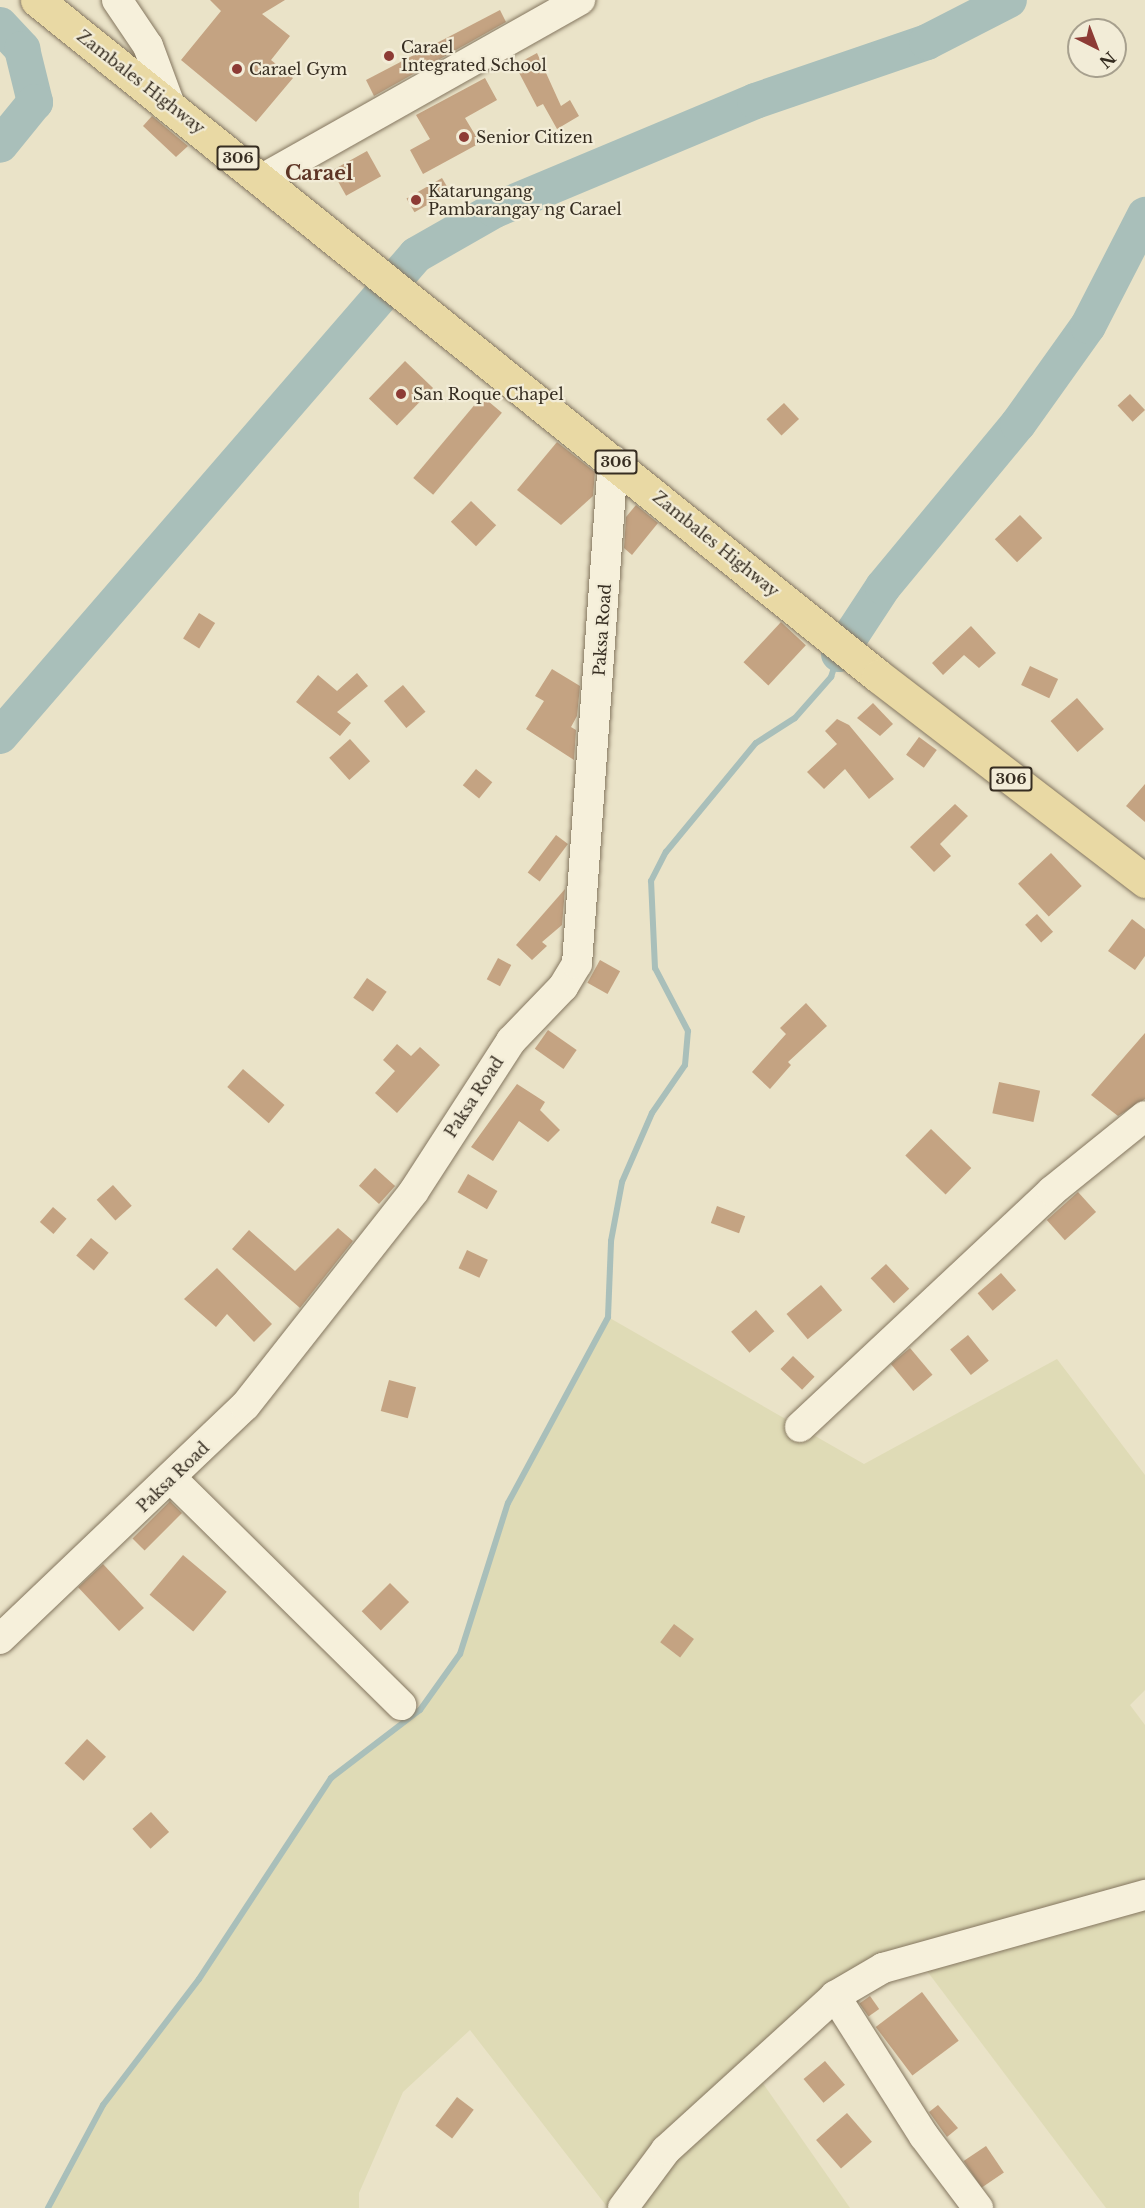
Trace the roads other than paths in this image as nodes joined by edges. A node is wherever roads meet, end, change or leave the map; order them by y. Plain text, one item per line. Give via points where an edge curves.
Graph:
1 (37, 0) edge
2 (117, 0) edge
3 (580, 0) edge
4 (170, 105) junction
5 (264, 178) junction
6 (613, 460) junction
7 (1141, 871) edge
8 (1145, 1116) edge
9 (800, 1427) dead end
10 (172, 1479) junction
11 (0, 1639) edge
12 (401, 1705) dead end
13 (1145, 1895) edge
14 (835, 1996) junction
15 (623, 2208) edge
16 (978, 2208) edge

1 - 4 main road, Zambales Highway / 306
2 - 4 street via 148,46
3 - 5 street
4 - 5 main road, Zambales Highway / 306
5 - 6 main road, Zambales Highway / 306
6 - 7 main road, Zambales Highway / 306 via 878,676
6 - 10 street, Paksa Road via 577,964 563,987 511,1041 414,1191 267,1378
8 - 9 street via 1052,1191
10 - 11 street, Paksa Road
10 - 12 street
13 - 14 street via 883,1968
14 - 15 street via 666,2150
14 - 16 street via 924,2136

